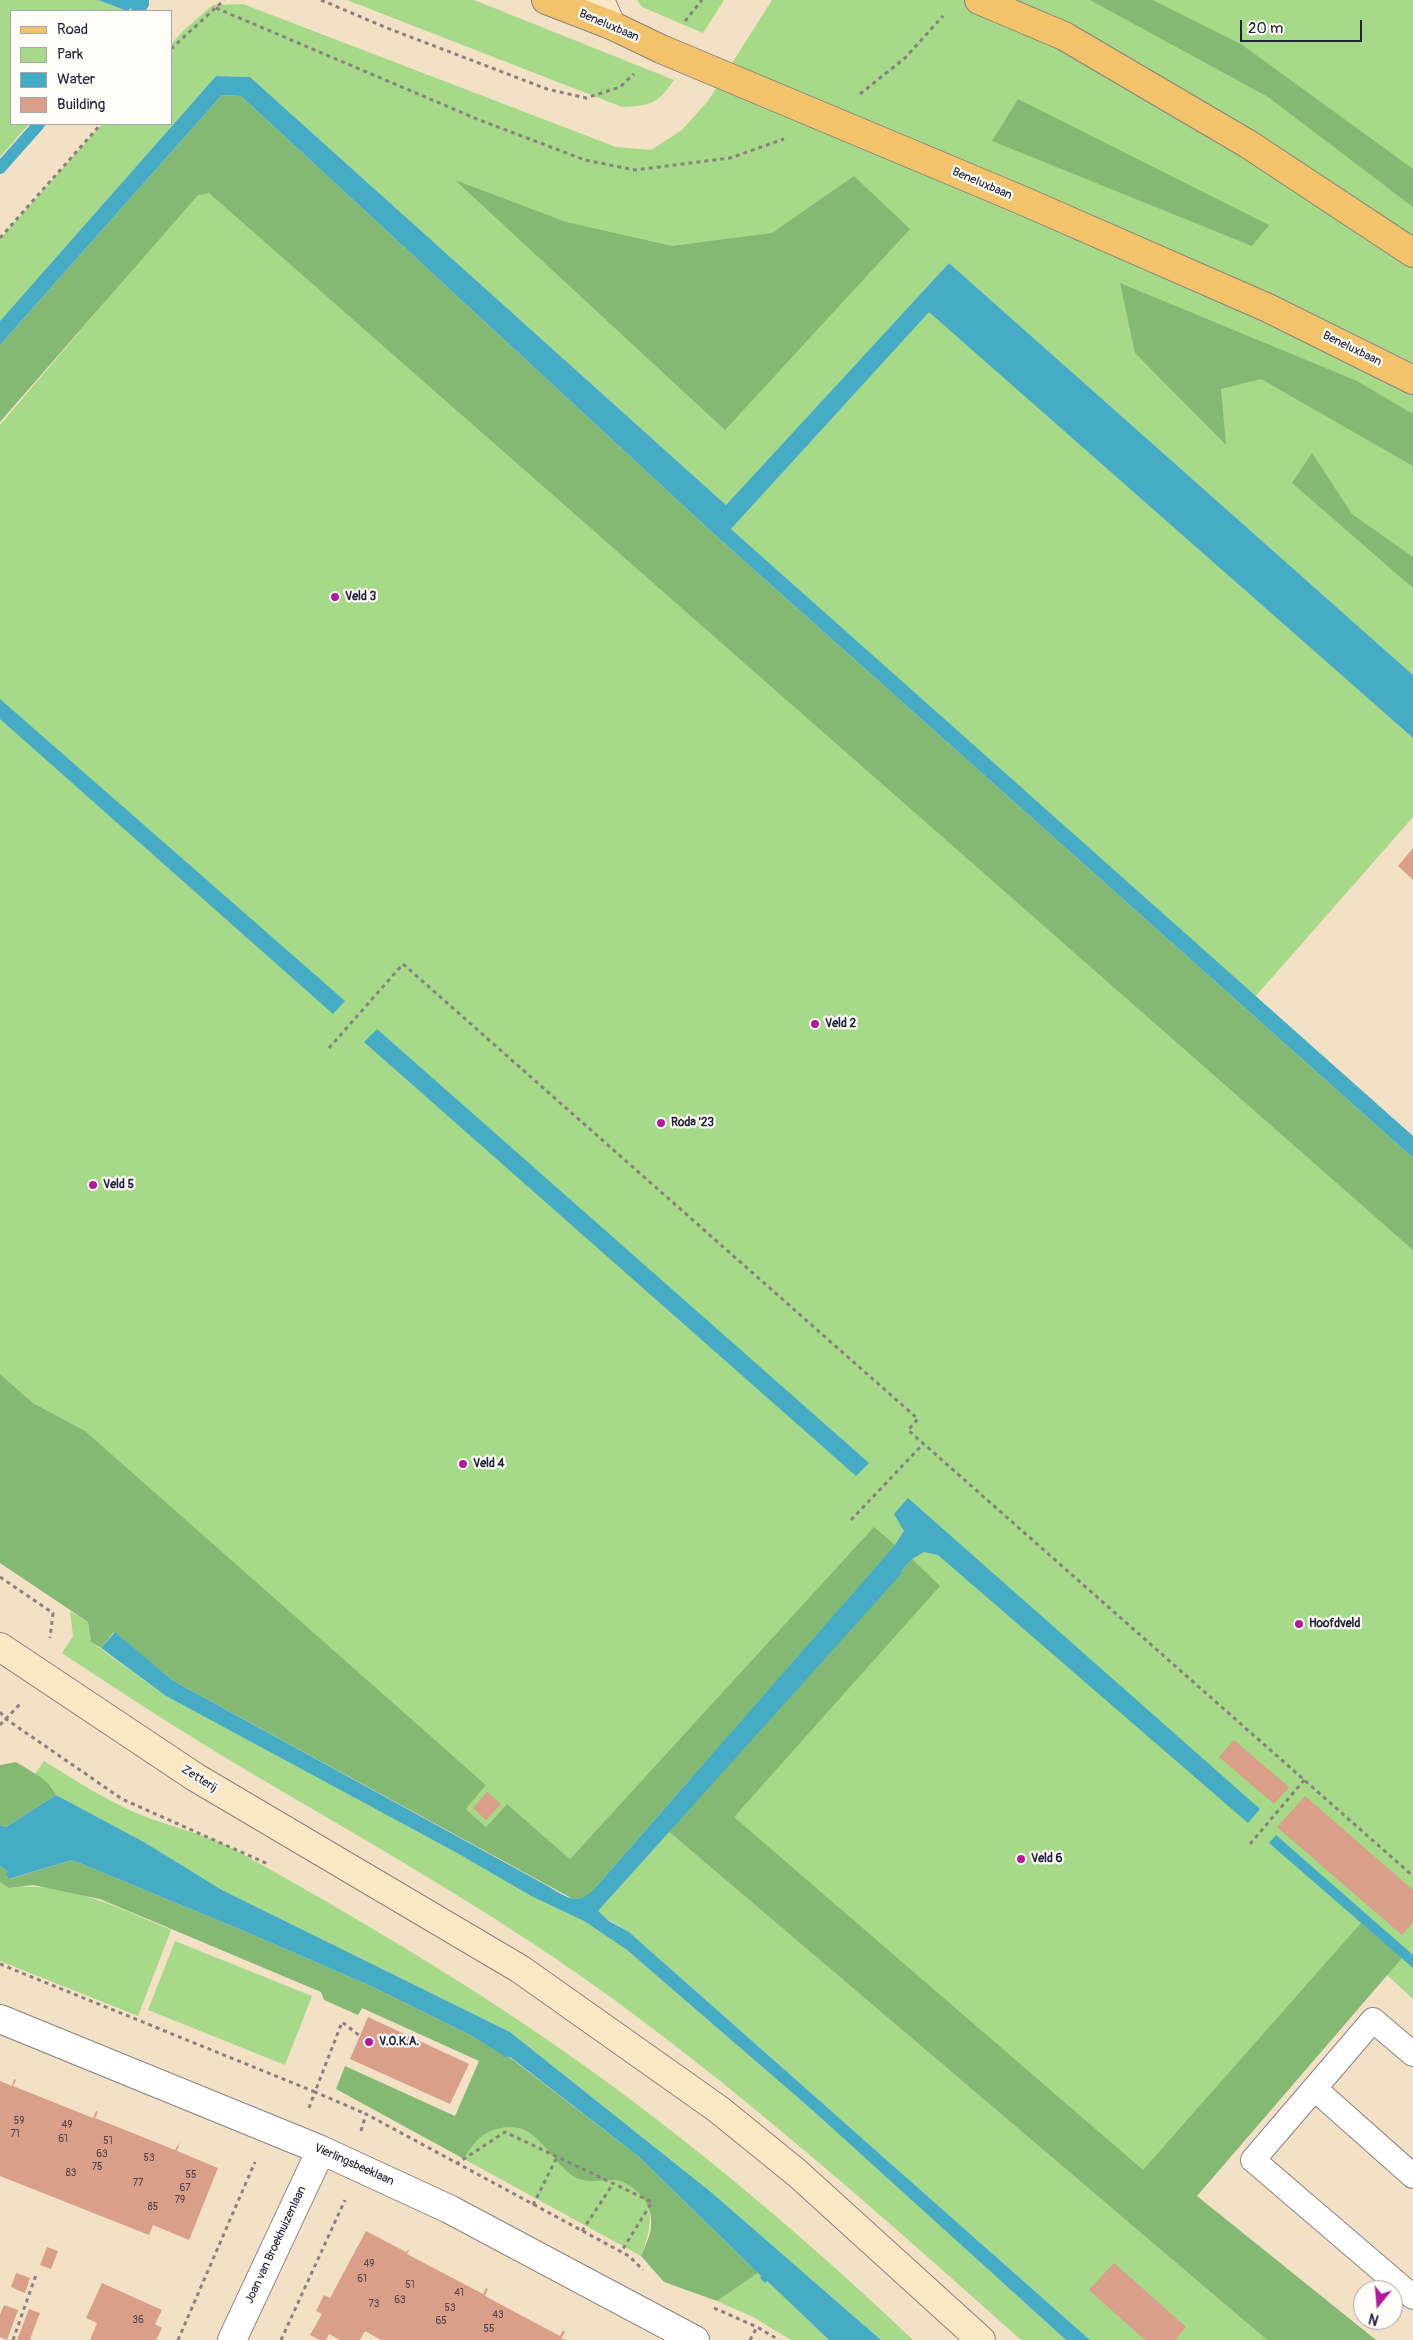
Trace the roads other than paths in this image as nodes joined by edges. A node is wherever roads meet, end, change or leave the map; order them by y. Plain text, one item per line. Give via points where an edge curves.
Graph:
1 (546, 0) edge
2 (600, 0) edge
3 (979, 0) edge
4 (611, 25) junction
5 (1413, 253) edge
6 (1413, 380) edge
7 (0, 1647) edge
8 (0, 2019) edge
9 (1413, 2054) edge
10 (1315, 2089) junction
11 (309, 2145) junction
12 (1413, 2176) edge
13 (1413, 2297) edge
14 (232, 2340) edge
15 (695, 2340) edge
16 (980, 2340) edge

1 - 4 main road, Beneluxbaan
2 - 4 street
3 - 5 main road via 1064,36 1248,144
4 - 6 main road, Beneluxbaan via 1268,308
7 - 16 street, Zetterij via 196,1777 520,1969 718,2110 796,2173
8 - 11 street, Vierlingsbeeklaan
9 - 10 lane via 1373,2020
10 - 12 lane
10 - 13 lane via 1253,2160
11 - 14 street, Joan van Broekhuizenlaan
11 - 15 street, Vierlingsbeeklaan via 449,2209

